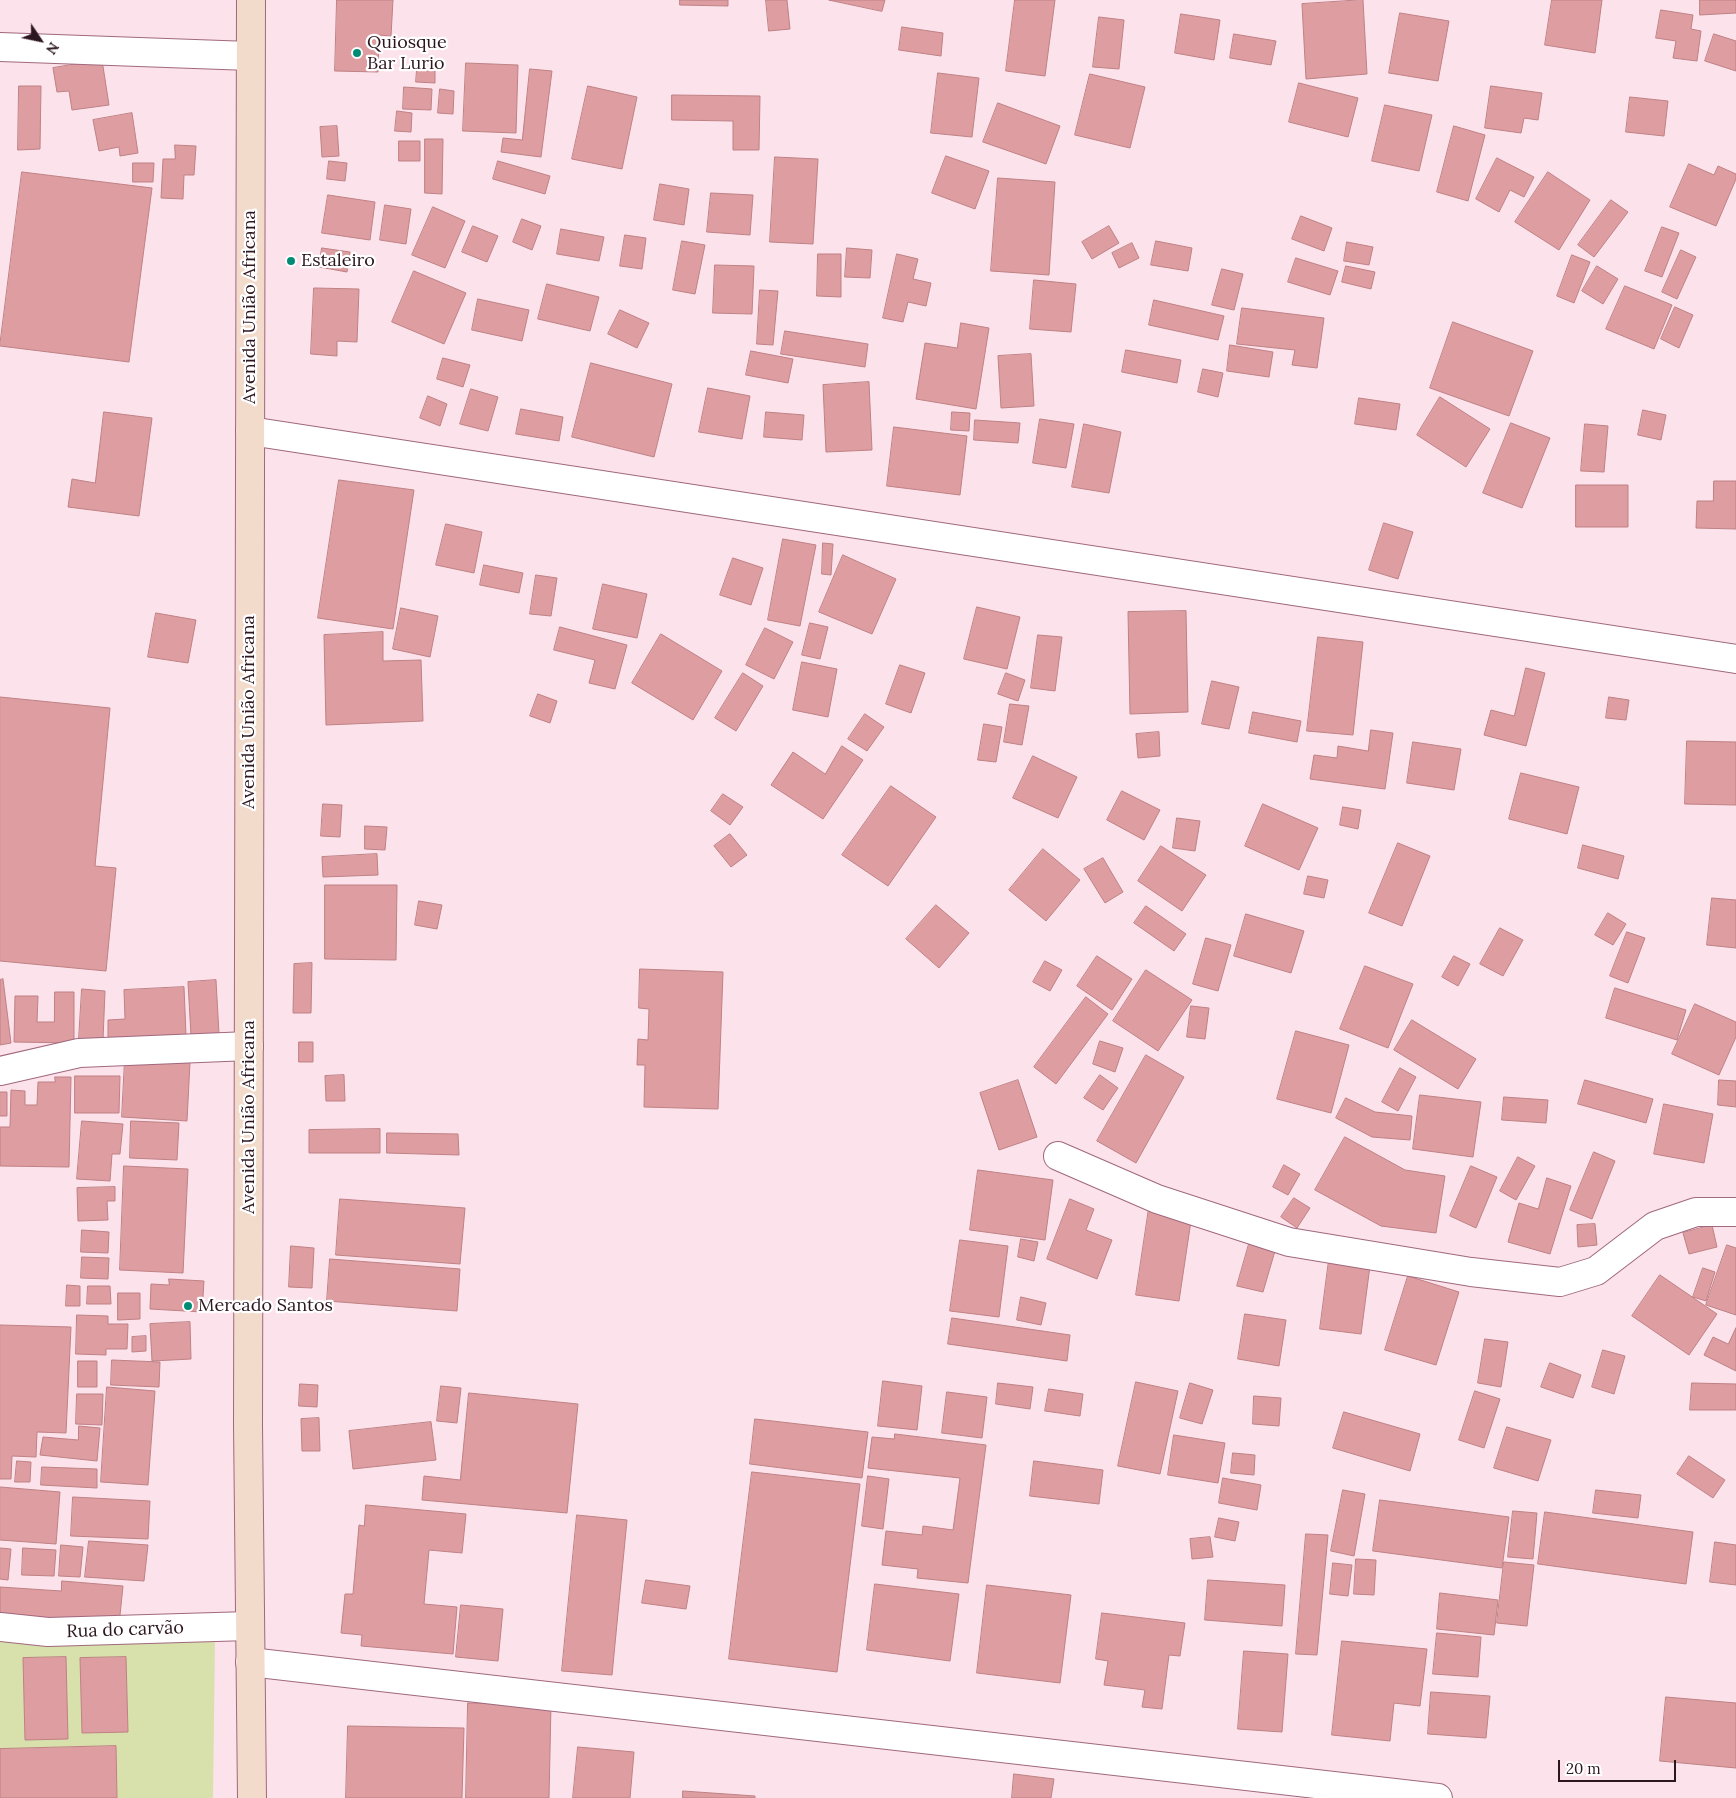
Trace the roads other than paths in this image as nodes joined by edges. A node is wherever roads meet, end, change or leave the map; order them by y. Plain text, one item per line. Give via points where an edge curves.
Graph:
1 (252, 0) edge
2 (0, 47) edge
3 (250, 56) junction
4 (250, 432) junction
5 (1736, 660) edge
6 (249, 1046) junction
7 (0, 1071) edge
8 (1058, 1156) dead end
9 (1736, 1212) edge
10 (250, 1626) junction
11 (0, 1627) edge
12 (250, 1662) junction
13 (252, 1798) edge
14 (1438, 1798) edge

1 - 3 main road, Avenida União Africana
2 - 3 street
3 - 4 main road, Avenida União Africana
4 - 5 street
4 - 6 main road, Avenida União Africana
6 - 7 street via 79,1053
6 - 10 main road, Avenida União Africana
8 - 9 street via 1157,1199 1290,1242 1471,1272 1560,1282 1596,1271 1655,1226 1696,1212
10 - 11 street, Rua do carvão via 48,1632
10 - 12 main road, Avenida União Africana
12 - 13 main road, Avenida União Africana
12 - 14 street

